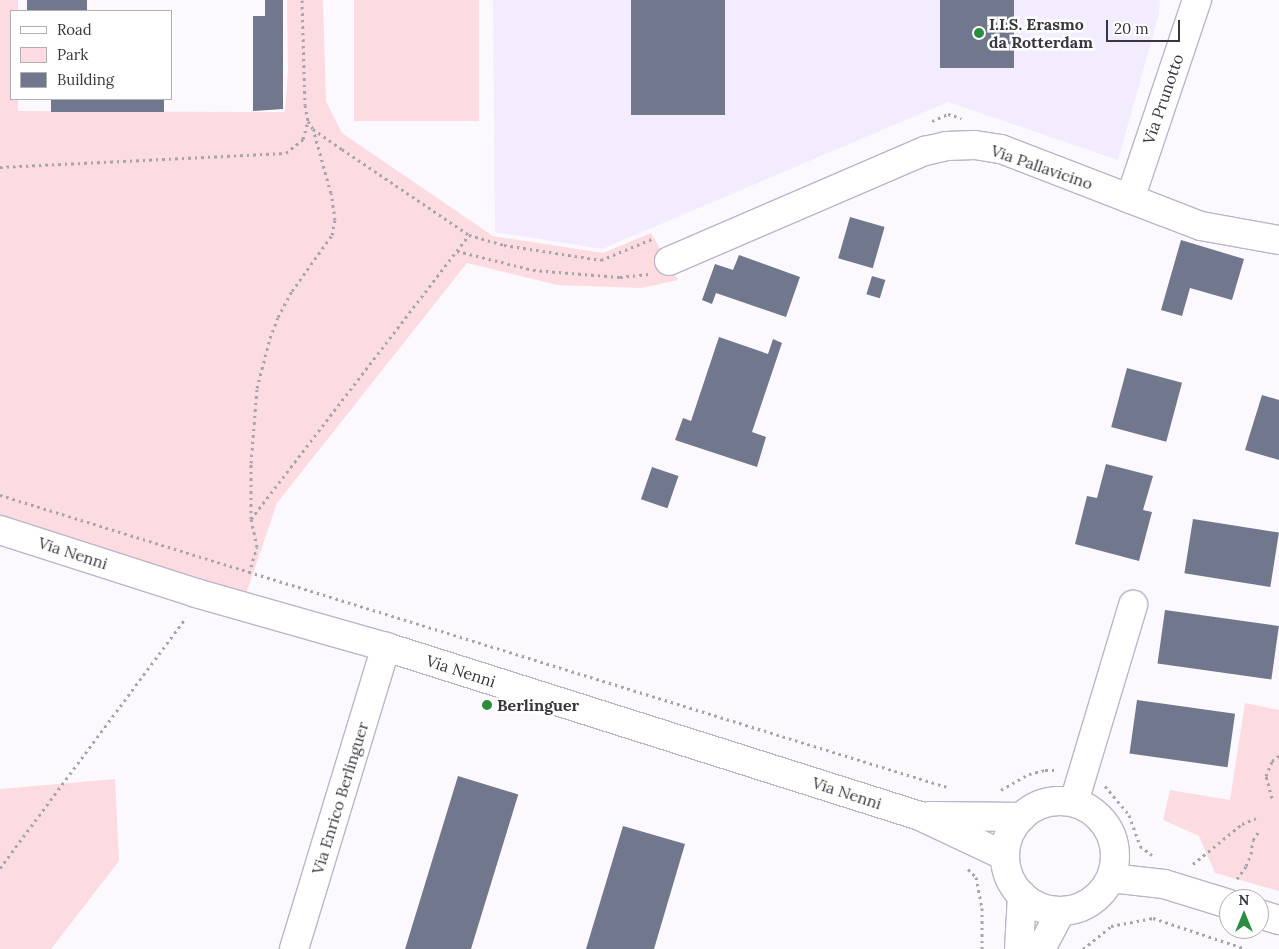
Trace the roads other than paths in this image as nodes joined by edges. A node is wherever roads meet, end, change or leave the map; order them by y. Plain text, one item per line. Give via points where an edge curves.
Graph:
1 (1197, 0) edge
2 (1130, 198) junction
3 (1279, 240) edge
4 (669, 261) road end
5 (0, 530) edge
6 (1133, 605) dead end
7 (386, 647) junction
8 (1074, 802) junction
9 (920, 816) junction
10 (1022, 817) junction
11 (1005, 856) junction
12 (1113, 867) junction
13 (1022, 895) junction
14 (1219, 901) edge
15 (1061, 911) junction
16 (294, 949) edge
17 (1019, 949) edge
18 (1041, 949) edge

1 - 2 street, Via Prunotto
2 - 3 street, Via Pallavicino via 1201,226
2 - 4 street, Via Pallavicino via 1001,149 975,145 946,146 925,151
5 - 7 street, Via Nenni via 196,593
6 - 8 street
7 - 9 street, Via Nenni
7 - 16 street, Via Enrico Berlinguer
8 - 10 street via 1040,805
8 - 12 street via 1100,817 1112,837
9 - 10 street, Via Nenni
9 - 11 street, Via Nenni
10 - 11 street via 1010,834
11 - 13 street via 1008,874
12 - 14 street
12 - 15 street via 1100,894 1083,906
13 - 15 street via 1040,907
13 - 17 street
15 - 18 street

